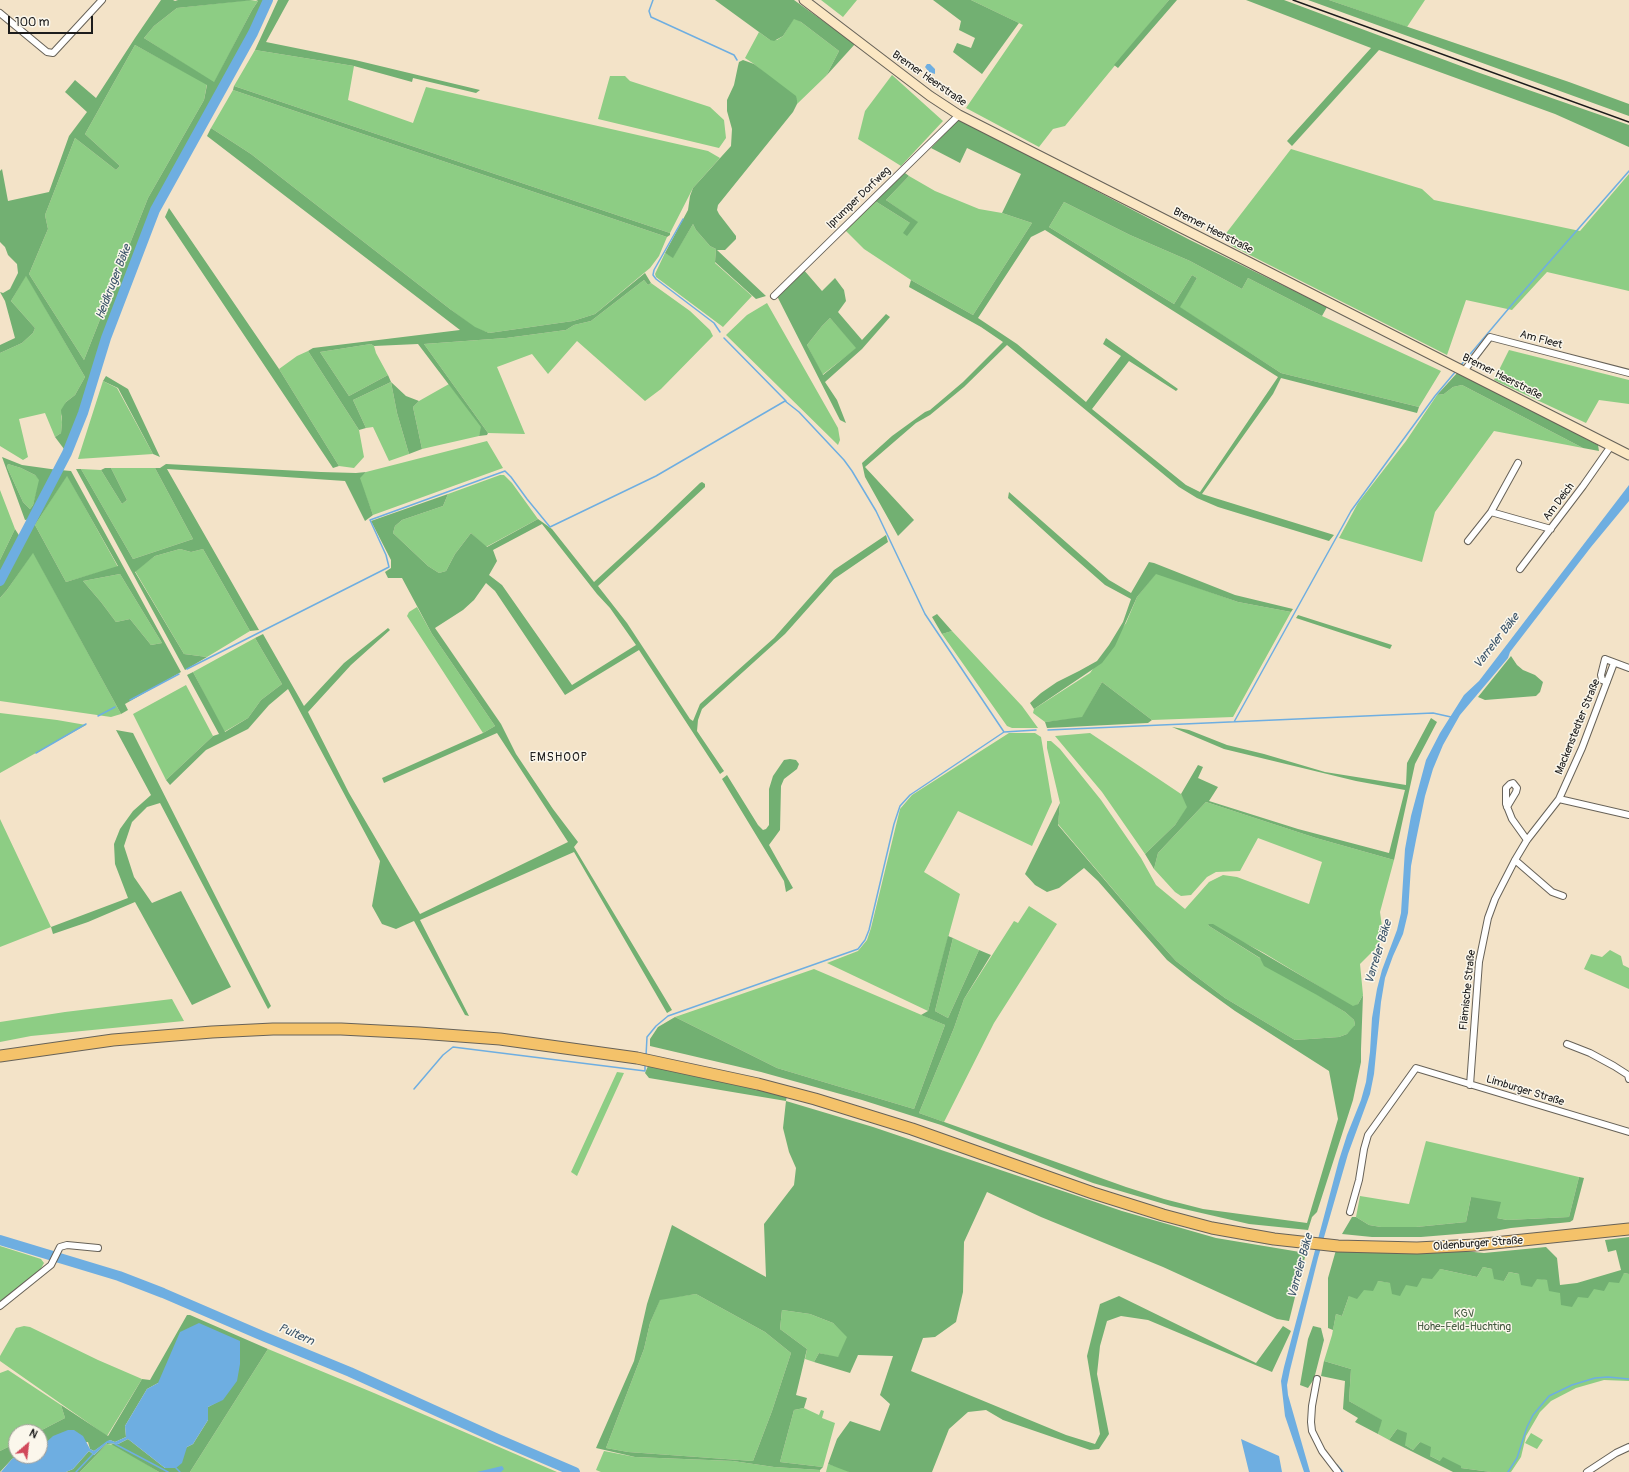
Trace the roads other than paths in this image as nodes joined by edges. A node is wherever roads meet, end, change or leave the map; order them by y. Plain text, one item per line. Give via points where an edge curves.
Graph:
1 (102, 0) edge
2 (804, 0) edge
3 (0, 13) edge
4 (959, 115) junction
5 (774, 296) dead end
6 (1460, 369) junction
7 (1629, 373) edge
8 (1611, 446) junction
9 (1629, 455) edge
10 (1518, 463) dead end
11 (1491, 512) junction
12 (1551, 529) junction
13 (1468, 541) dead end
14 (1520, 569) dead end
15 (1614, 663) junction
16 (1629, 668) edge
17 (1607, 682) junction
18 (1559, 799) junction
19 (1507, 807) dead end
20 (1629, 816) edge
21 (1527, 840) junction
22 (1515, 860) junction
23 (1563, 896) dead end
24 (1567, 1044) dead end
25 (0, 1049) edge
26 (638, 1055) junction
27 (0, 1056) edge
28 (1629, 1079) edge
29 (1470, 1085) junction
30 (1629, 1132) edge
31 (1350, 1212) dead end
32 (1629, 1222) edge
33 (1629, 1229) edge
34 (1333, 1242) junction
35 (98, 1248) dead end
36 (0, 1306) edge
37 (1317, 1379) dead end
38 (1629, 1447) edge
39 (1338, 1472) edge
40 (1587, 1472) edge

1 - 3 street via 53,53 47,52
2 - 4 main road, Bremer Heerstraße via 911,82
4 - 5 street, Iprumper Dorfweg
4 - 6 main road, Bremer Heerstraße
6 - 7 street, Am Fleet via 1490,337
6 - 8 main road, Bremer Heerstraße
8 - 9 main road, Bremer Heerstraße
8 - 12 street, Am Deich
10 - 11 street
11 - 12 street
11 - 13 street
12 - 14 street, Am Deich
15 - 16 street
15 - 17 street, Mackenstedter Straße
15 - 17 street via 1605,659 1601,675 1602,680
17 - 18 street, Mackenstedter Straße
18 - 20 street
18 - 21 street, Flämische Straße
19 - 21 street
21 - 22 street, Flämische Straße
22 - 23 street via 1552,892
22 - 29 street, Flämische Straße via 1488,918 1479,962
24 - 28 street via 1596,1056 1628,1075
25 - 26 highway via 133,1031 294,1022 460,1029 556,1039
26 - 27 highway via 419,1032 304,1029 212,1032 113,1040
26 - 34 highway via 760,1077 817,1092 919,1124 1086,1184 1185,1214 1262,1231
29 - 30 street, Limburger Straße
29 - 31 street, Limburger Straße via 1416,1068 1368,1135
32 - 34 highway, Oldenburger Straße via 1494,1237
33 - 34 highway, Oldenburger Straße via 1475,1245 1417,1248
35 - 36 street via 63,1246 46,1269
37 - 39 street via 1312,1406 1312,1431 1322,1451
38 - 40 street

